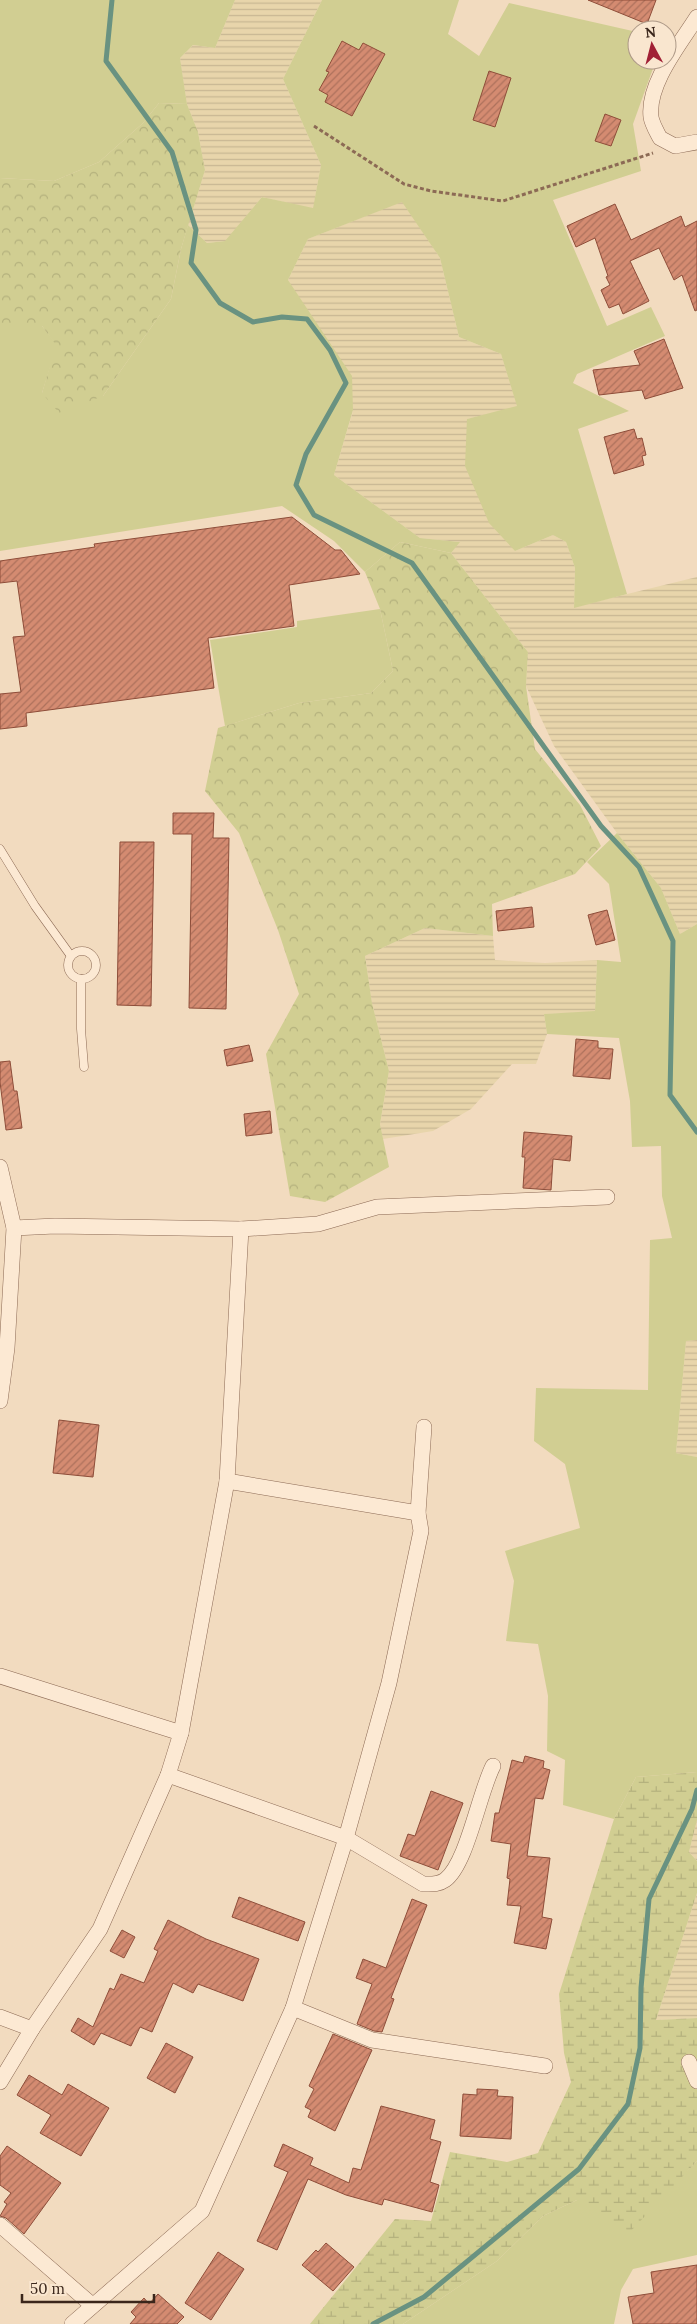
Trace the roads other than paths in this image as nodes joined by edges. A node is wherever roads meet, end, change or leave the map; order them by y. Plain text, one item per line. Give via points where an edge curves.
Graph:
1 (697, 17) edge
2 (697, 142) edge
3 (0, 849) edge
4 (71, 956) junction
5 (81, 979) junction
6 (84, 1067) dead end
7 (0, 1167) edge
8 (607, 1197) dead end
9 (14, 1228) junction
10 (241, 1229) junction
11 (4, 1347) edge
12 (0, 1400) edge
13 (424, 1427) dead end
14 (227, 1481) junction
15 (418, 1513) junction
16 (0, 1676) edge
17 (181, 1734) junction
18 (492, 1766) dead end
19 (168, 1775) junction
20 (346, 1838) junction
21 (293, 2008) junction
22 (0, 2017) edge
23 (32, 2029) junction
24 (689, 2062) dead end
25 (545, 2066) dead end
26 (0, 2082) edge
27 (697, 2082) edge
28 (0, 2224) edge
29 (92, 2305) junction
30 (72, 2324) edge

1 - 2 street via 657,82 651,106 651,119 660,138 675,146
3 - 4 lane
4 - 5 lane via 68,961 70,973
4 - 5 lane via 82,951 93,957 92,974
5 - 6 lane
7 - 9 street
8 - 10 street via 378,1207 318,1224
9 - 10 street
9 - 11 street
10 - 14 street
11 - 12 street
13 - 15 street
14 - 15 street
14 - 17 street
15 - 20 street via 420,1531 389,1683
16 - 17 street
17 - 19 street
18 - 20 street via 468,1839 454,1870 446,1880 436,1885 423,1884
19 - 20 street
19 - 23 street via 100,1929
20 - 21 street
21 - 25 street via 372,2040
21 - 29 street via 202,2211
22 - 23 street
23 - 26 street
24 - 27 street
28 - 29 street
29 - 30 street

